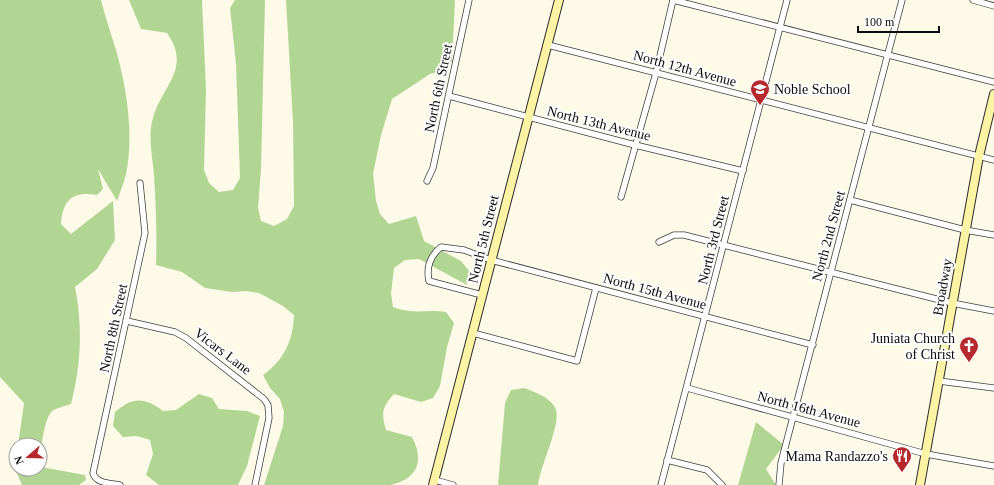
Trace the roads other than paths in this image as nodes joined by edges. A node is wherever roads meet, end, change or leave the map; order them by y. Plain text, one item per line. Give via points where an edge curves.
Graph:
1 (469, 0) edge
2 (559, 0) edge
3 (673, 0) edge
4 (787, 0) edge
5 (902, 0) edge
6 (973, 0) edge
7 (994, 6) edge
8 (780, 27) junction
9 (548, 45) junction
10 (888, 55) junction
11 (656, 73) junction
12 (994, 82) edge
13 (994, 94) edge
14 (449, 96) junction
15 (761, 100) junction
16 (528, 118) junction
17 (868, 128) junction
18 (635, 145) junction
19 (978, 156) junction
20 (994, 160) edge
21 (743, 171) junction
22 (427, 181) dead end
23 (140, 183) dead end
24 (621, 197) dead end
25 (850, 200) junction
26 (965, 230) junction
27 (994, 235) edge
28 (659, 242) dead end
29 (724, 245) junction
30 (491, 260) junction
31 (831, 273) junction
32 (596, 288) junction
33 (482, 296) junction
34 (952, 303) junction
35 (994, 311) edge
36 (706, 317) junction
37 (127, 321) junction
38 (473, 333) junction
39 (813, 345) junction
40 (939, 381) junction
41 (687, 388) junction
42 (994, 388) edge
43 (794, 418) junction
44 (926, 454) junction
45 (667, 460) junction
46 (994, 466) edge
47 (778, 482) edge
48 (434, 483) edge
49 (120, 485) edge
50 (255, 485) edge
51 (453, 485) edge
52 (661, 485) edge
53 (722, 485) edge
54 (920, 485) edge

1 - 14 street, North 6th Street
2 - 9 street, North 5th Street
3 - 8 street
3 - 11 street
4 - 8 street, North 3rd Street
5 - 10 street, North 2nd Street
6 - 7 street
8 - 10 street
8 - 15 street, North 3rd Street
9 - 11 street, North 12th Avenue
9 - 16 street, North 5th Street
10 - 12 street
10 - 17 street, North 2nd Street
11 - 15 street, North 12th Avenue
11 - 18 street
13 - 19 street, Broadway
14 - 16 street, North 13th Avenue
14 - 22 street, North 6th Street via 433,168
15 - 17 street, North 12th Avenue
15 - 21 street, North 3rd Street
16 - 18 street, North 13th Avenue
16 - 30 street, North 5th Street
17 - 19 street, North 12th Avenue
17 - 25 street, North 2nd Street
18 - 21 street, North 13th Avenue
18 - 24 street
19 - 20 street, North 12th Avenue
19 - 26 street, Broadway
21 - 29 street, North 3rd Street
23 - 37 street, North 8th Street via 145,233
25 - 26 street
25 - 31 street, North 2nd Street
26 - 27 street
26 - 34 street, Broadway
28 - 29 street via 674,235 684,235
29 - 31 street
29 - 36 street, North 3rd Street
30 - 32 street, North 15th Avenue
30 - 33 street, North 5th Street
30 - 33 street, North 15th Avenue via 448,246 441,247 430,260 429,281
31 - 34 street
31 - 39 street, North 2nd Street
32 - 36 street, North 15th Avenue
32 - 38 street via 577,361
33 - 38 street, North 5th Street
34 - 35 street
34 - 40 street, Broadway
36 - 39 street, North 15th Avenue
36 - 41 street, North 3rd Street
37 - 49 street, North 8th Street via 94,467 94,478 98,481
37 - 50 street, Vicars Lane via 174,332 186,338 264,399 269,411
38 - 48 street, North 5th Street
39 - 43 street, North 2nd Street
40 - 42 street
40 - 44 street, Broadway
41 - 43 street, North 16th Avenue
41 - 45 street, North 3rd Street
43 - 44 street, North 16th Avenue
43 - 47 street, North 2nd Street
44 - 46 street, North 16th Avenue
44 - 54 street, Broadway
45 - 52 street, North 3rd Street
45 - 53 street via 707,470
48 - 51 street

